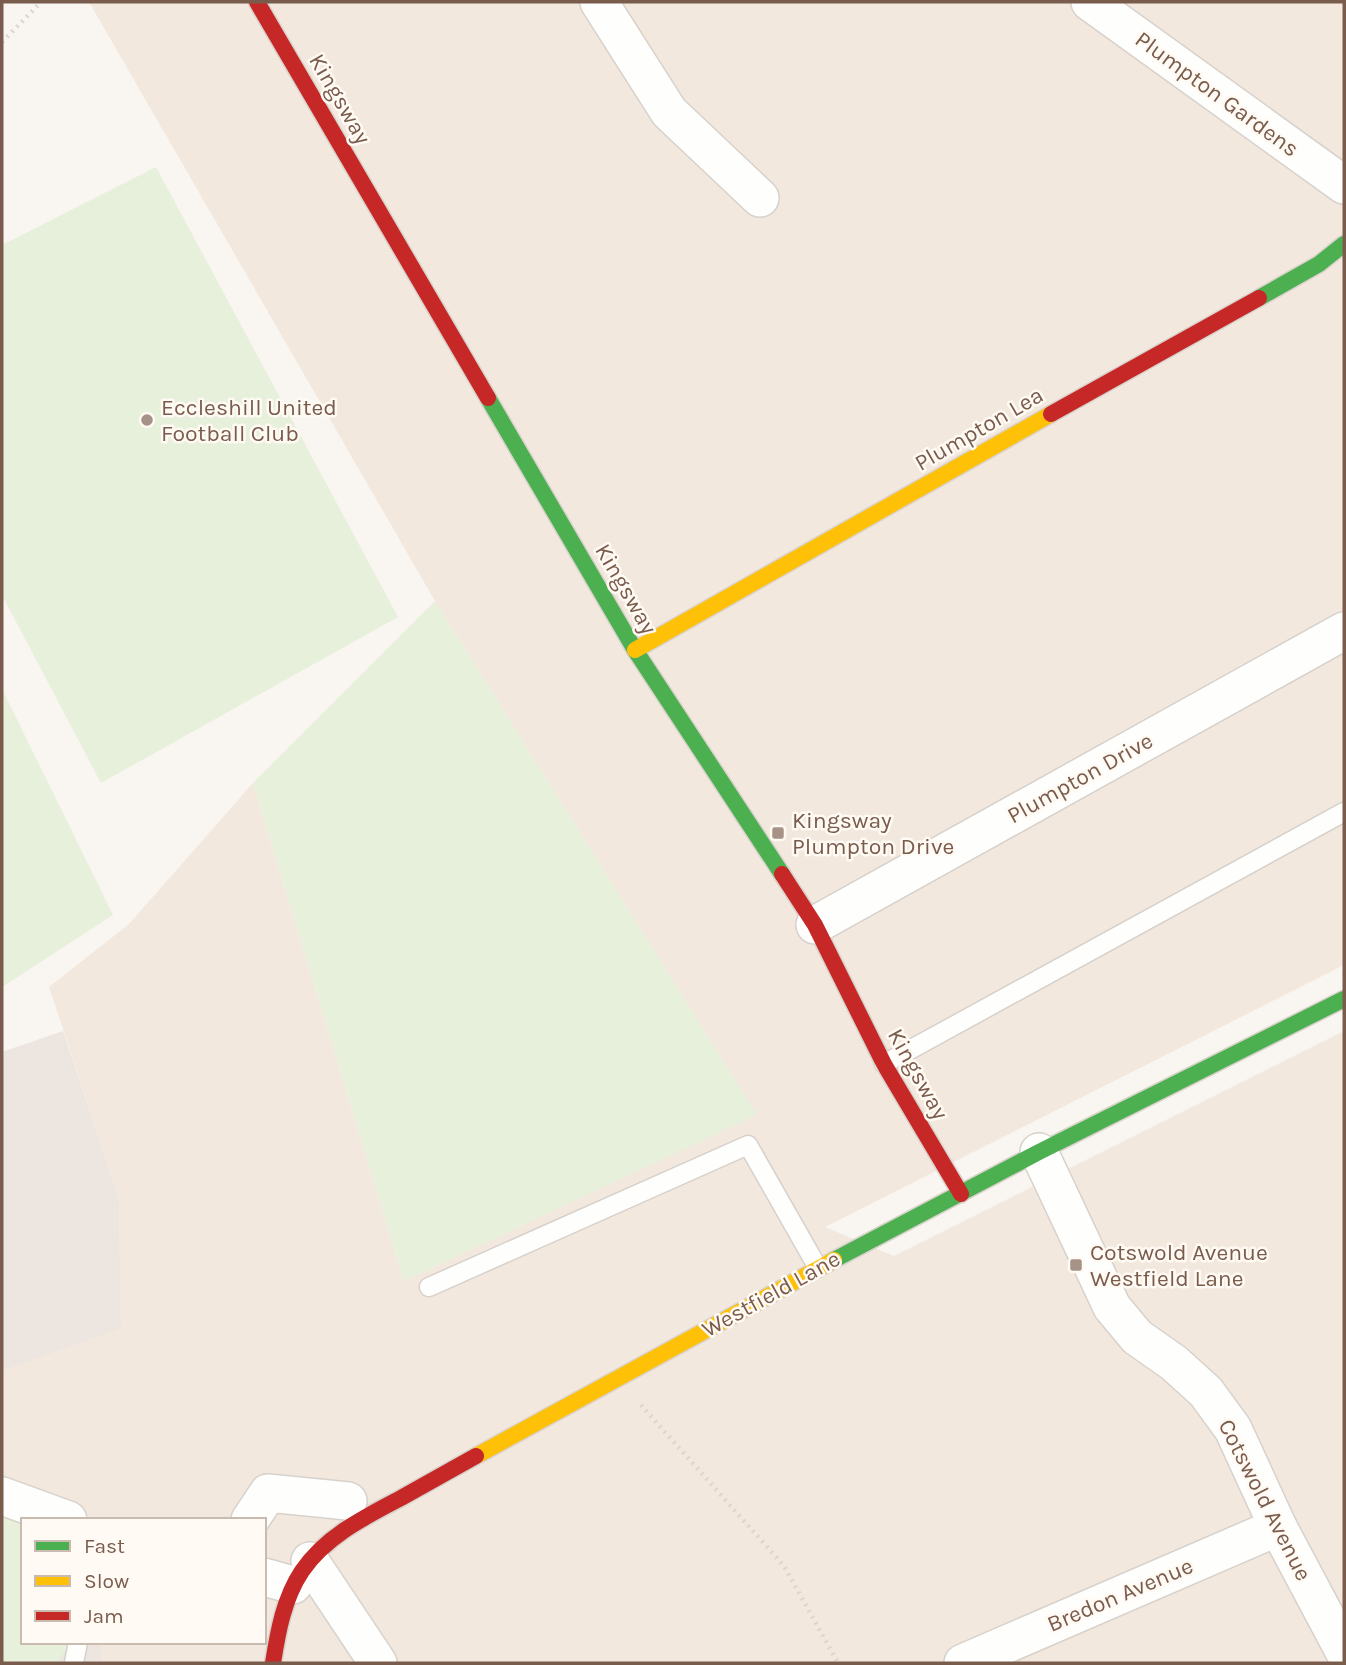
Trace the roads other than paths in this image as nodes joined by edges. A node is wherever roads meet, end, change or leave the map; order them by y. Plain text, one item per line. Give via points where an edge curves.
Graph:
1 (257, 2) edge
2 (599, 2) edge
3 (1090, 2) edge
4 (1344, 186) edge
5 (760, 198) dead end
6 (1344, 244) edge
7 (1344, 631) edge
8 (635, 650) junction
9 (1344, 812) edge
10 (816, 925) junction
11 (1344, 999) edge
12 (884, 1064) junction
13 (1039, 1152) junction
14 (961, 1194) junction
15 (818, 1268) junction
16 (429, 1287) dead end
17 (2, 1496) edge
18 (348, 1501) dead end
19 (62, 1518) edge
20 (251, 1518) edge
21 (1278, 1527) junction
22 (289, 1574) edge
23 (78, 1644) edge
24 (1344, 1651) edge
25 (74, 1663) edge
26 (273, 1663) edge
27 (378, 1663) edge
28 (963, 1663) edge

1 - 8 street, Kingsway
2 - 5 street via 669,112
3 - 4 street, Plumpton Gardens
6 - 8 street, Plumpton Lea via 1319,264
7 - 10 street, Plumpton Drive
8 - 10 street, Kingsway
9 - 12 lane
10 - 12 street, Kingsway
11 - 13 street, Westfield Lane
12 - 14 street, Kingsway
13 - 14 street, Westfield Lane
13 - 21 street, Cotswold Avenue via 1112,1307 1137,1337 1206,1392 1233,1429
14 - 15 street, Westfield Lane
15 - 16 lane via 747,1145
15 - 22 street, Westfield Lane via 349,1526
17 - 19 street
18 - 20 street via 268,1493
21 - 24 street, Cotswold Avenue
21 - 28 street, Bredon Avenue
22 - 26 street
22 - 27 street
23 - 25 lane

